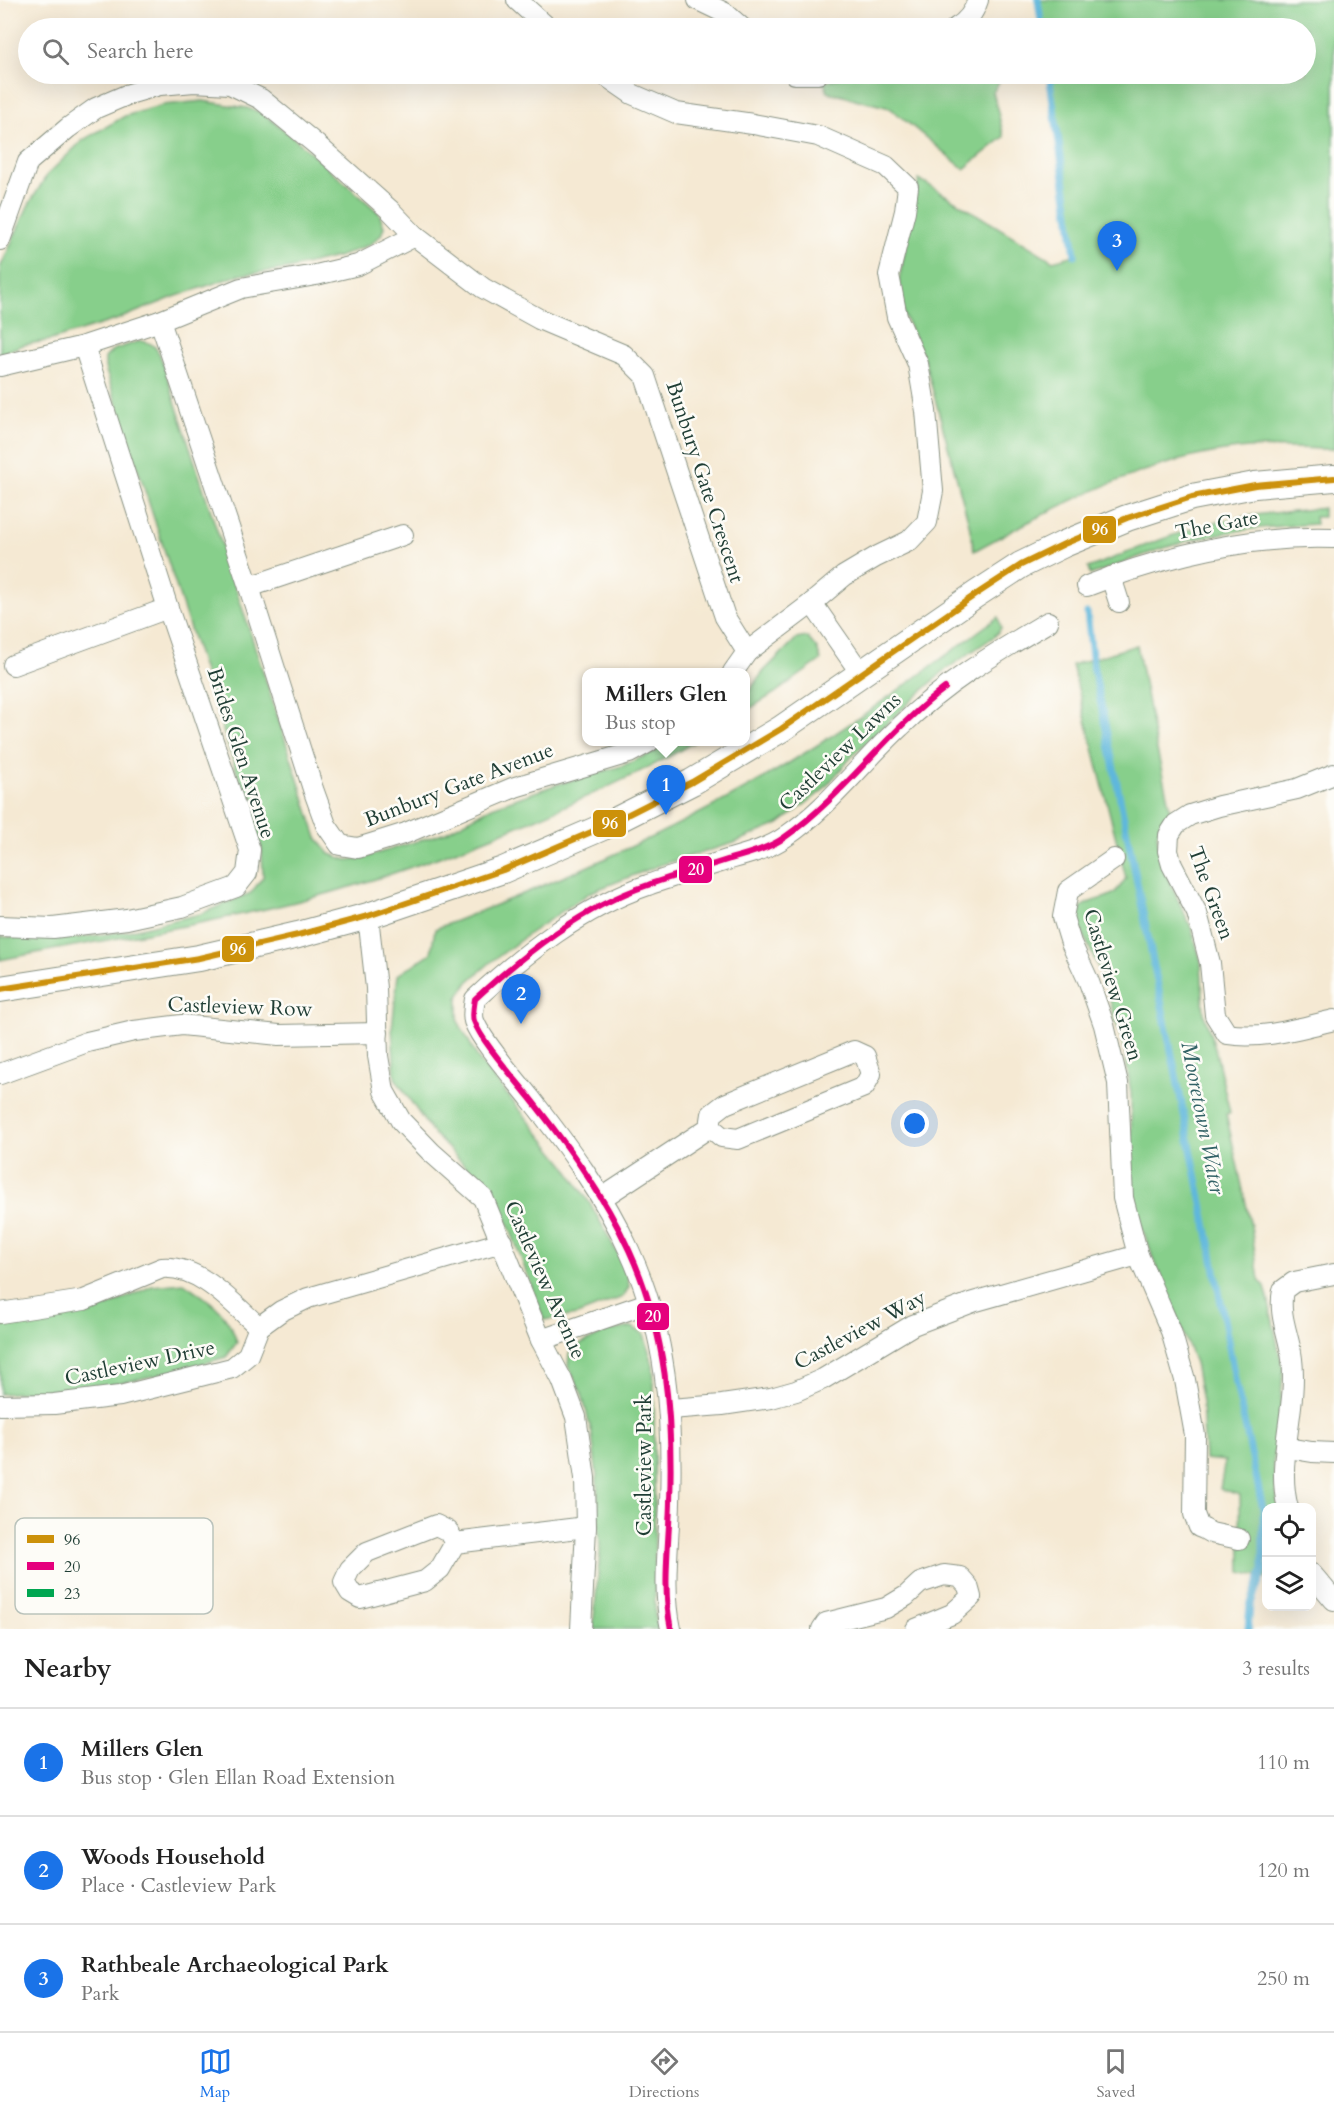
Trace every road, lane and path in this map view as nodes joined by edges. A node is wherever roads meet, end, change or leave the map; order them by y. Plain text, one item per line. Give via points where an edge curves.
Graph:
1 (518, 0) edge
2 (698, 0) edge
3 (978, 0) edge
4 (537, 18) edge
5 (731, 18) edge
6 (968, 18) edge
7 (171, 84) edge
8 (230, 84) edge
9 (618, 84) edge
10 (415, 236) junction
11 (0, 240) edge
12 (160, 321) junction
13 (84, 346) junction
14 (0, 366) edge
15 (1334, 478) edge
16 (403, 536) dead end
17 (1334, 538) edge
18 (1111, 577) junction
19 (1087, 586) dead end
20 (249, 587) junction
21 (1119, 602) dead end
22 (812, 603) junction
23 (168, 608) junction
24 (1048, 622) dead end
25 (747, 652) junction
26 (13, 665) dead end
27 (736, 668) edge
28 (862, 675) junction
29 (641, 746) edge
30 (1334, 774) edge
31 (1114, 860) dead end
32 (368, 916) junction
33 (0, 926) edge
34 (0, 989) edge
35 (1334, 1020) edge
36 (378, 1033) junction
37 (483, 1038) joint
38 (0, 1074) edge
39 (710, 1127) junction
40 (602, 1198) junction
41 (502, 1242) junction
42 (1138, 1256) junction
43 (1334, 1274) edge
44 (648, 1303) junction
45 (0, 1313) edge
46 (259, 1327) junction
47 (541, 1340) junction
48 (0, 1405) edge
49 (670, 1409) junction
50 (1287, 1448) junction
51 (1334, 1453) edge
52 (1287, 1503) edge
53 (586, 1527) junction
54 (1239, 1539) dead end
55 (455, 1543) junction
56 (1316, 1580) edge
57 (1334, 1600) edge
58 (581, 1629) edge
59 (671, 1629) edge
60 (822, 1629) edge
61 (916, 1629) edge

1 - 4 street
2 - 5 street
3 - 6 street
7 - 11 street, Bunbury Gate Crescent via 129,94 96,108 28,162
8 - 10 street, Bunbury Gate Crescent via 261,99
9 - 22 street via 676,113 818,136 886,166 908,187 889,275 897,317 918,364 926,411 933,491 927,522 909,542 844,576
10 - 12 street via 358,265 241,288
10 - 25 street, Bunbury Gate Crescent via 483,288 539,319 624,355 645,376 725,617
12 - 13 street
12 - 20 street, Bunbury Gate Avenue
13 - 14 street
13 - 23 street, Brides Glen Avenue
15 - 28 street via 1255,484 1192,496 1064,544 1021,565
16 - 20 street
17 - 18 street, The Gate via 1260,540 1171,558
18 - 19 street, The Gate
18 - 21 street
20 - 29 street, Bunbury Gate Avenue via 312,789 326,825 340,845 358,848 406,833 515,786 629,753
22 - 25 street
22 - 28 street
23 - 26 street
23 - 33 street, Brides Glen Avenue via 250,850 247,873 236,887 182,907 127,919 53,928
24 - 37 street, Castleview Lawns via 975,665 939,692 784,838 751,853 646,885 607,901 570,923 475,999 474,1020
25 - 27 street
28 - 32 street via 692,782 603,827 503,870
30 - 35 street, The Green via 1297,789 1190,815 1176,824 1169,835 1168,851 1197,913 1210,963 1215,1015 1227,1034 1262,1034
31 - 42 street, Castleview Green via 1068,891 1063,917 1104,1025 1118,1083 1123,1198
32 - 34 street via 199,958
32 - 36 street, Castleview Avenue
36 - 38 street, Castleview Row via 279,1035 183,1026 144,1029 87,1042
36 - 41 street, Castleview Avenue via 384,1091 401,1121 483,1198
37 - 40 street, Castleview Park
39 - 39 street via 712,1114 725,1104 854,1051 865,1056 871,1074 864,1087 738,1139 723,1137
39 - 40 street
40 - 44 street, Castleview Park via 630,1251
41 - 46 street via 308,1298
41 - 47 street, Castleview Avenue
42 - 49 street, Castleview Way via 973,1302 913,1325 796,1391 732,1404
42 - 54 street, Castleview Green via 1171,1331 1185,1380 1195,1435 1194,1514 1199,1527
43 - 50 street via 1294,1282 1283,1290 1280,1306 1292,1357 1294,1387
44 - 47 street
44 - 49 street, Castleview Park via 663,1355
45 - 46 street via 84,1300 173,1267 210,1285
46 - 48 street, Castleview Drive via 248,1355 232,1368 120,1396 54,1404
47 - 53 street, Castleview Avenue via 576,1417 585,1478
49 - 59 street, Castleview Park via 666,1581
50 - 51 street
50 - 52 street via 1283,1469
53 - 55 street
53 - 58 street, Castleview Avenue
55 - 55 street via 440,1569 425,1581 360,1598 344,1582 350,1569 367,1552 436,1525 448,1531
56 - 57 street
60 - 61 street via 826,1623 886,1608 920,1583 944,1575 960,1577 971,1597 952,1614

